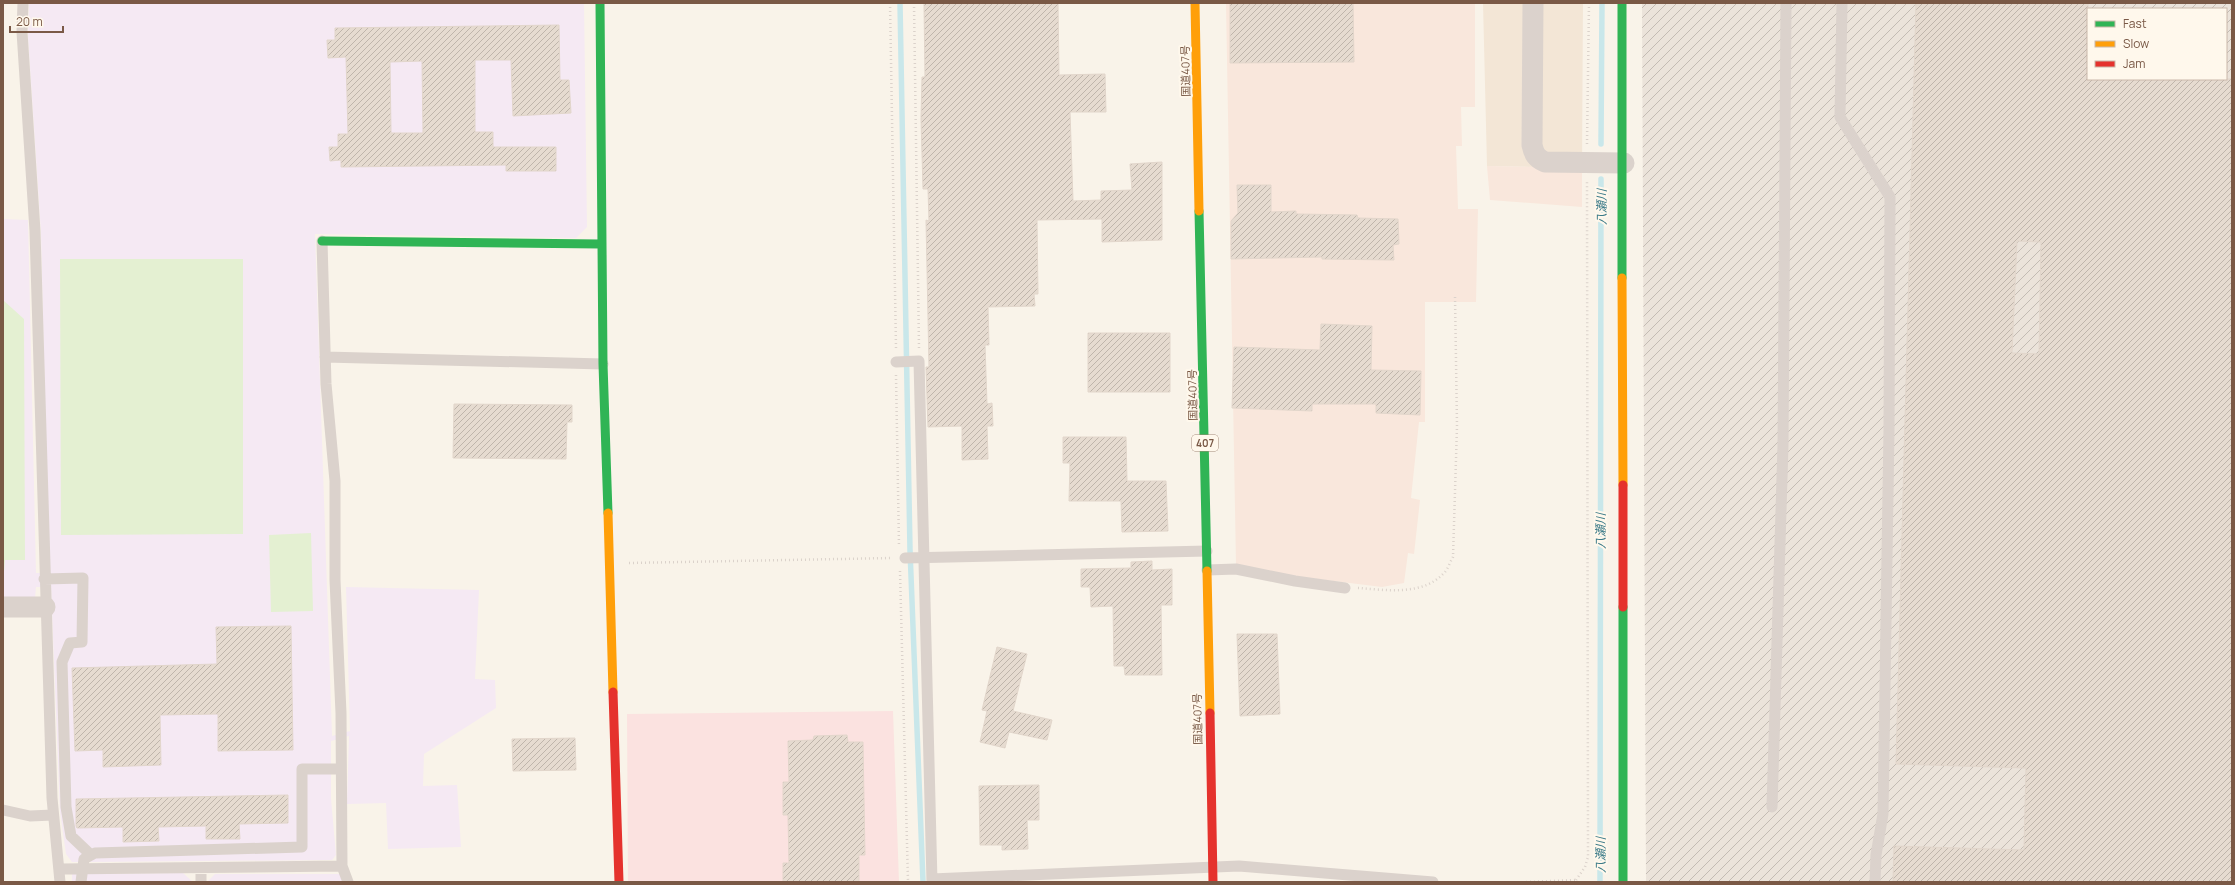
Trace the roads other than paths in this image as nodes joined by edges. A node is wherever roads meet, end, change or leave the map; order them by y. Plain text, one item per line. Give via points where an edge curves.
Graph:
1 (23, 3) edge
2 (600, 3) edge
3 (1195, 3) edge
4 (1533, 3) edge
5 (1622, 3) edge
6 (1786, 3) edge
7 (1842, 3) edge
8 (1624, 163) junction
9 (322, 241) joint
10 (600, 244) junction
11 (325, 357) junction
12 (898, 362) road end
13 (603, 364) junction
14 (1207, 551) junction
15 (902, 558) road end
16 (921, 558) junction
17 (1207, 570) junction
18 (44, 579) junction
19 (1345, 588) road end
20 (3, 607) edge
21 (45, 607) junction
22 (342, 768) junction
23 (1772, 807) dead end
24 (3, 810) edge
25 (53, 815) junction
26 (91, 855) junction
27 (342, 866) junction
28 (1212, 867) junction
29 (201, 868) junction
30 (60, 869) junction
31 (81, 869) junction
32 (932, 881) edge
33 (60, 882) edge
34 (81, 882) edge
35 (200, 882) edge
36 (348, 882) edge
37 (619, 882) edge
38 (1213, 882) edge
39 (1433, 882) edge
40 (1622, 882) edge
41 (1875, 882) edge

1 - 18 lane via 22,32 35,239
2 - 10 main road
3 - 14 main road, 国道407号 / 407
4 - 8 street via 1532,145 1537,159 1545,162
5 - 8 main road
6 - 23 lane via 1783,445
7 - 41 lane via 1840,117 1890,197 1890,422 1883,814 1876,855
8 - 40 main road
9 - 10 main road
9 - 11 lane
10 - 13 main road
11 - 13 lane
11 - 22 lane via 335,481 335,580
12 - 16 lane via 918,361
13 - 37 main road
14 - 16 lane
14 - 17 main road, 国道407号 / 407
15 - 16 lane
16 - 32 lane
17 - 19 lane via 1236,569
17 - 28 main road, 国道407号 / 407
18 - 21 lane
18 - 26 lane via 83,578 82,642 70,643 62,662 66,807 71,836
20 - 21 street
21 - 25 lane
22 - 26 lane via 302,769 302,847
22 - 27 lane
24 - 25 lane via 30,816
25 - 30 lane
26 - 31 lane via 84,859
27 - 29 lane
27 - 36 lane
28 - 32 lane
28 - 38 main road, 国道407号 / 407
28 - 39 lane via 1240,866
29 - 31 lane
29 - 35 lane
30 - 31 lane
30 - 33 lane
31 - 34 lane

